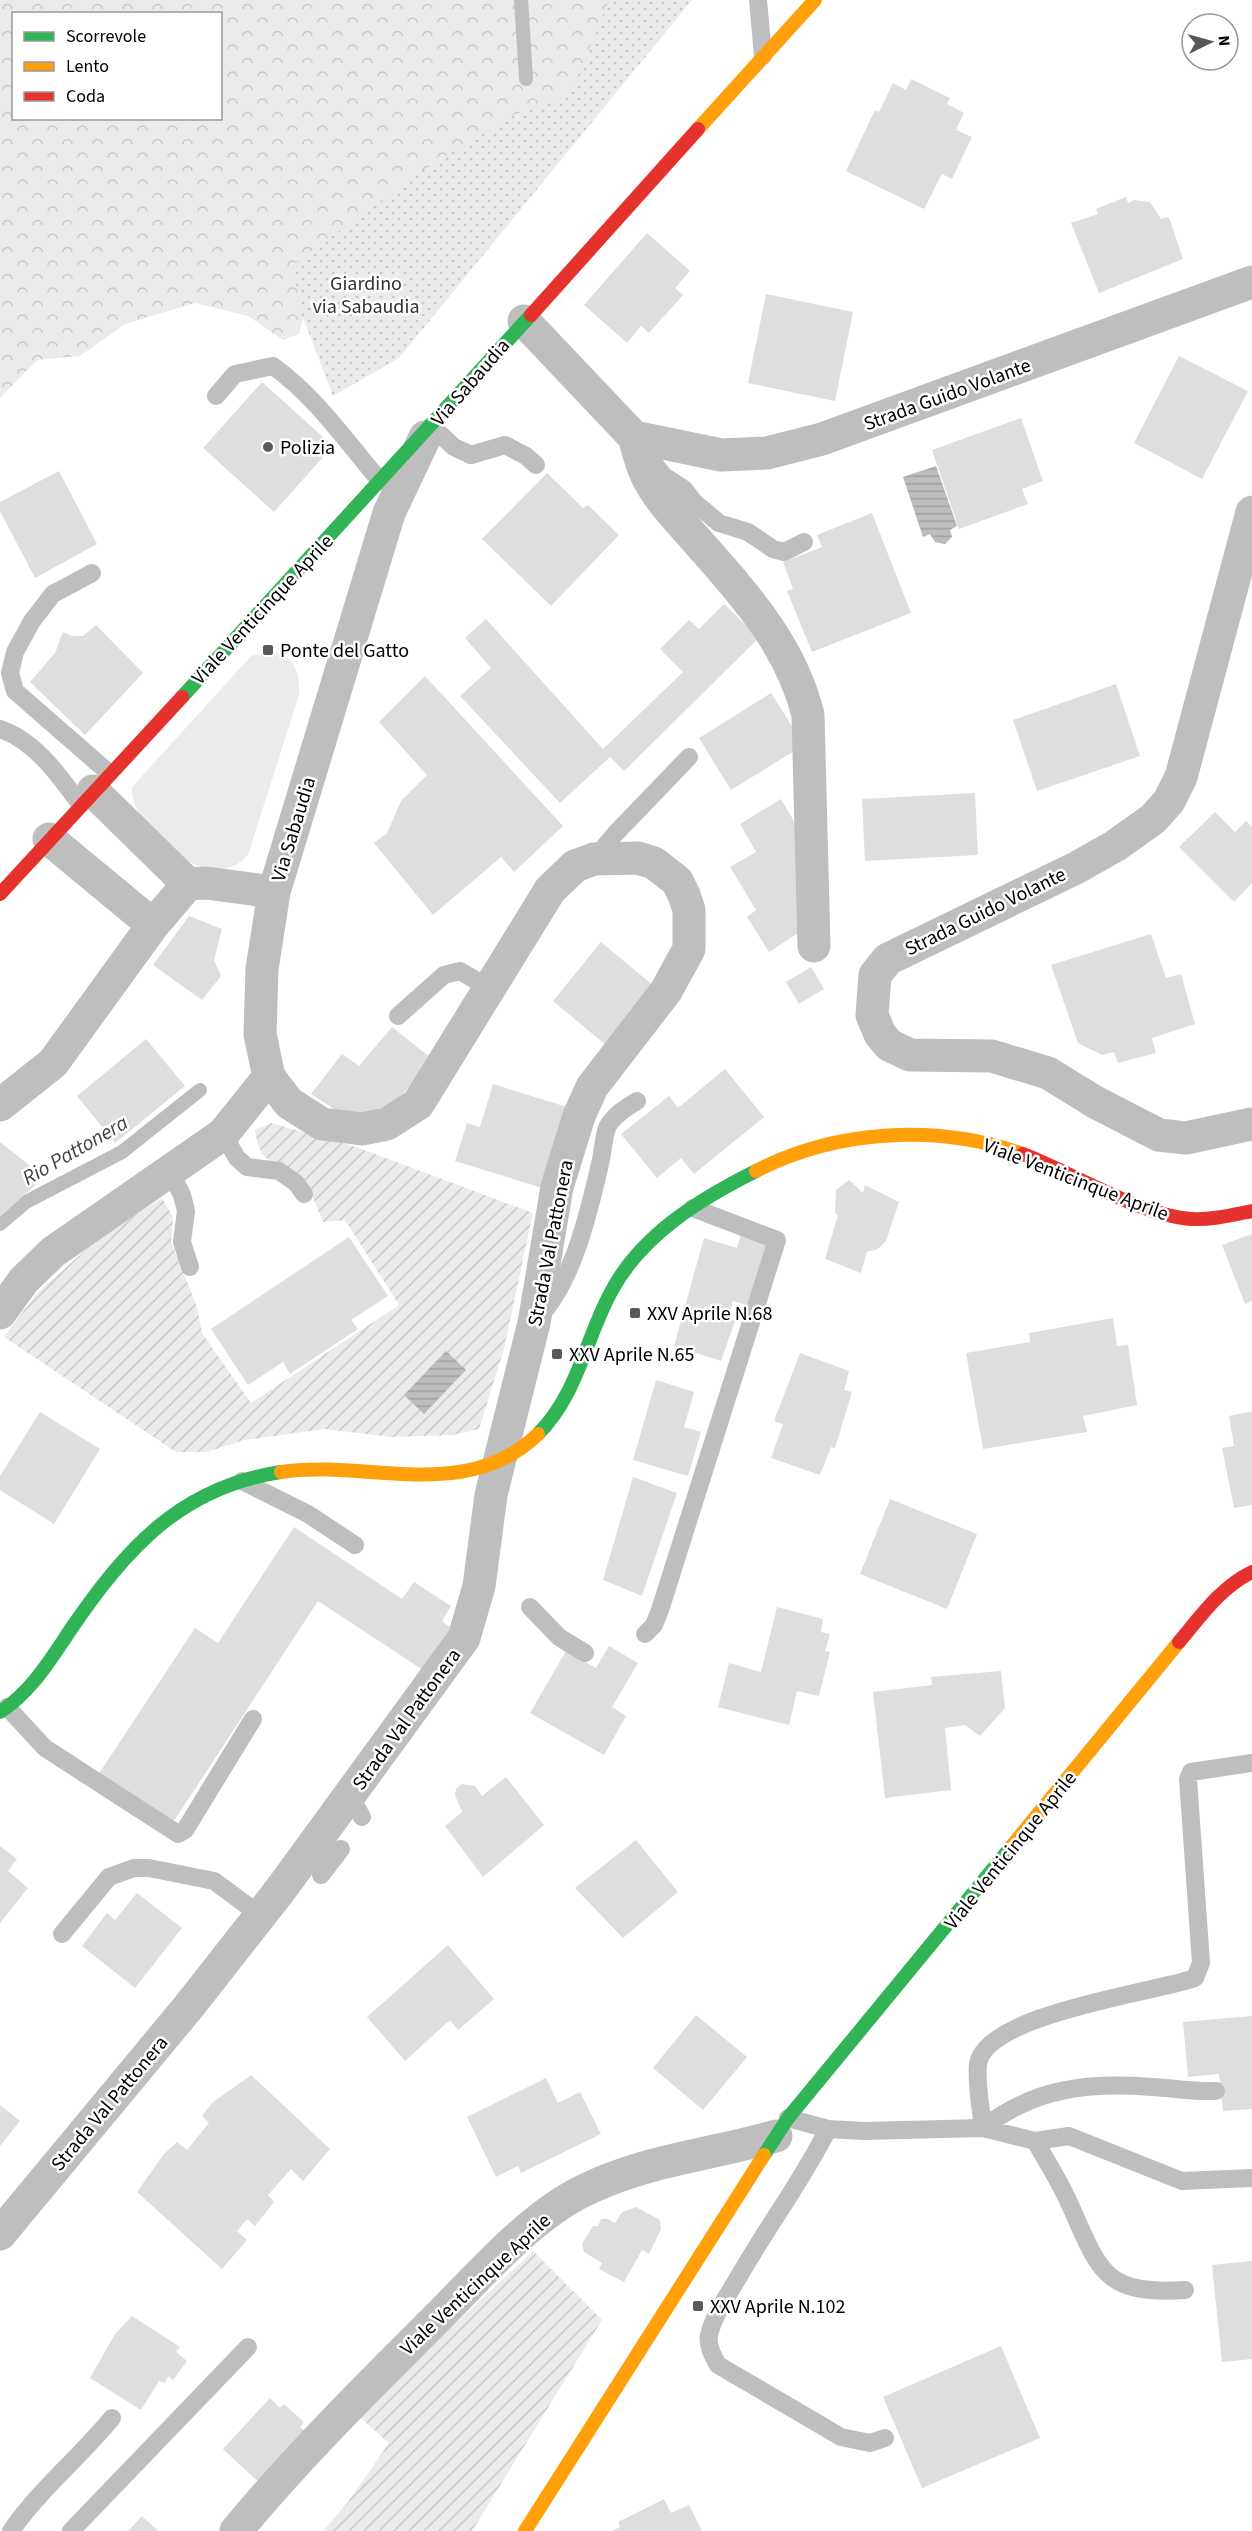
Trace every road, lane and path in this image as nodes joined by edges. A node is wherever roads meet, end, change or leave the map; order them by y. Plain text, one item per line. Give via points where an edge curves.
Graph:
1 (758, 0) edge
2 (815, 0) edge
3 (763, 56) junction
4 (1252, 282) edge
5 (524, 321) junction
6 (216, 396) dead end
7 (431, 426) junction
8 (633, 437) junction
9 (536, 465) dead end
10 (380, 482) junction
11 (1252, 512) edge
12 (804, 542) dead end
13 (92, 573) dead end
14 (0, 729) edge
15 (688, 757) dead end
16 (94, 789) junction
17 (49, 839) junction
18 (594, 860) junction
19 (188, 884) junction
20 (274, 892) junction
21 (0, 894) edge
22 (153, 925) junction
23 (814, 946) dead end
24 (489, 988) junction
25 (398, 1016) dead end
26 (269, 1077) junction
27 (638, 1101) dead end
28 (0, 1105) edge
29 (1252, 1124) edge
30 (224, 1134) junction
31 (169, 1170) junction
32 (304, 1194) dead end
33 (693, 1208) junction
34 (1252, 1211) edge
35 (190, 1267) dead end
36 (0, 1313) edge
37 (534, 1323) junction
38 (498, 1462) junction
39 (242, 1481) junction
40 (354, 1545) dead end
41 (1252, 1572) edge
42 (530, 1607) dead end
43 (645, 1634) dead end
44 (585, 1653) dead end
45 (4, 1710) edge
46 (253, 1719) dead end
47 (1252, 1763) edge
48 (341, 1849) dead end
49 (321, 1875) dead end
50 (260, 1915) junction
51 (62, 1934) dead end
52 (1216, 2091) dead end
53 (782, 2127) junction
54 (983, 2128) junction
55 (828, 2129) junction
56 (1035, 2141) junction
57 (1252, 2178) edge
58 (4, 2228) edge
59 (1185, 2290) dead end
60 (248, 2347) dead end
61 (112, 2418) dead end
62 (885, 2438) dead end
63 (11, 2531) edge
64 (71, 2531) edge
65 (236, 2531) edge
66 (525, 2531) edge

1 - 3 lane
2 - 3 street, Via Sabaudia
3 - 5 street, Via Sabaudia
4 - 8 street, Strada Guido Volante via 822,439 766,453 721,455
5 - 7 street, Via Sabaudia
5 - 8 street
6 - 10 lane via 235,374 273,366 323,413
7 - 9 lane via 454,447 471,455 506,445
7 - 10 street, Viale Venticinque Aprile
7 - 20 street, Via Sabaudia via 389,513
8 - 12 lane via 664,476 684,489 719,524 755,535 784,552
8 - 23 street via 647,477 768,624 804,701 808,715
10 - 16 street, Viale Venticinque Aprile
11 - 29 street, Strada Guido Volante via 1181,777 1169,801 1144,827 1105,852 888,959 875,975 872,1015 889,1045 910,1055 992,1056 1048,1073 1159,1135 1186,1138
13 - 16 lane via 53,594 15,652 10,673 15,691
14 - 16 lane
15 - 18 lane
16 - 17 street, Viale Venticinque Aprile
16 - 19 street
17 - 21 street, Viale Venticinque Aprile
17 - 22 street
18 - 24 street, Strada Val Pattonera via 575,866 549,890
18 - 37 street, Strada Val Pattonera via 638,858 654,862 677,881 689,910 689,949 666,991 592,1087 579,1116 557,1187
19 - 20 street
19 - 22 street
20 - 26 street, Strada Val Pattonera via 262,969 260,1034
22 - 28 street via 53,1064
24 - 25 lane via 460,971 444,975
24 - 26 street, Strada Val Pattonera via 418,1104 387,1124 362,1129 322,1124 290,1103
26 - 30 street
27 - 37 lane via 608,1126 572,1258 553,1302
30 - 31 street
30 - 32 lane via 237,1158 247,1167 279,1171
31 - 35 lane via 186,1210 182,1242
31 - 36 street via 53,1252 24,1280
33 - 34 street, Viale Venticinque Aprile via 755,1170 816,1148 915,1135 1001,1146 1137,1206 1183,1218 1218,1218
33 - 38 street, Viale Venticinque Aprile via 647,1243 626,1265 612,1289 571,1389 554,1418 530,1441
33 - 43 lane via 777,1240 660,1610
37 - 38 street, Strada Val Pattonera
38 - 39 street, Viale Venticinque Aprile via 460,1475 423,1478 319,1469 278,1472
38 - 50 street, Strada Val Pattonera via 480,1586 464,1638 356,1807
39 - 40 lane via 308,1514
39 - 45 street, Viale Venticinque Aprile via 201,1497 164,1519 128,1551 35,1682
41 - 53 street, Viale Venticinque Aprile via 1236,1580 1208,1606
42 - 44 lane via 559,1637
45 - 46 lane via 45,1748 178,1834 185,1830
47 - 54 lane via 1191,1772 1188,1779 1201,1964 1195,1978 1049,2014 991,2041 978,2062
48 - 49 lane
50 - 51 lane via 214,1881 134,1868 108,1877
50 - 58 street, Strada Val Pattonera via 183,2014
52 - 54 lane via 1189,2093 1172,2088 1095,2084 1034,2097 1005,2111
53 - 55 lane
53 - 65 street, Viale Venticinque Aprile via 736,2147 636,2169 581,2191 560,2205 488,2267 326,2428
53 - 66 street, Viale Venticinque Aprile
54 - 55 lane via 864,2132
54 - 56 lane
55 - 62 lane via 810,2165 772,2219 724,2303 709,2336 710,2352 718,2365 842,2437 870,2443
56 - 57 lane via 1069,2136 1182,2181
56 - 59 lane via 1071,2205 1099,2267 1127,2287 1159,2292
60 - 64 lane
61 - 63 lane via 29,2505

